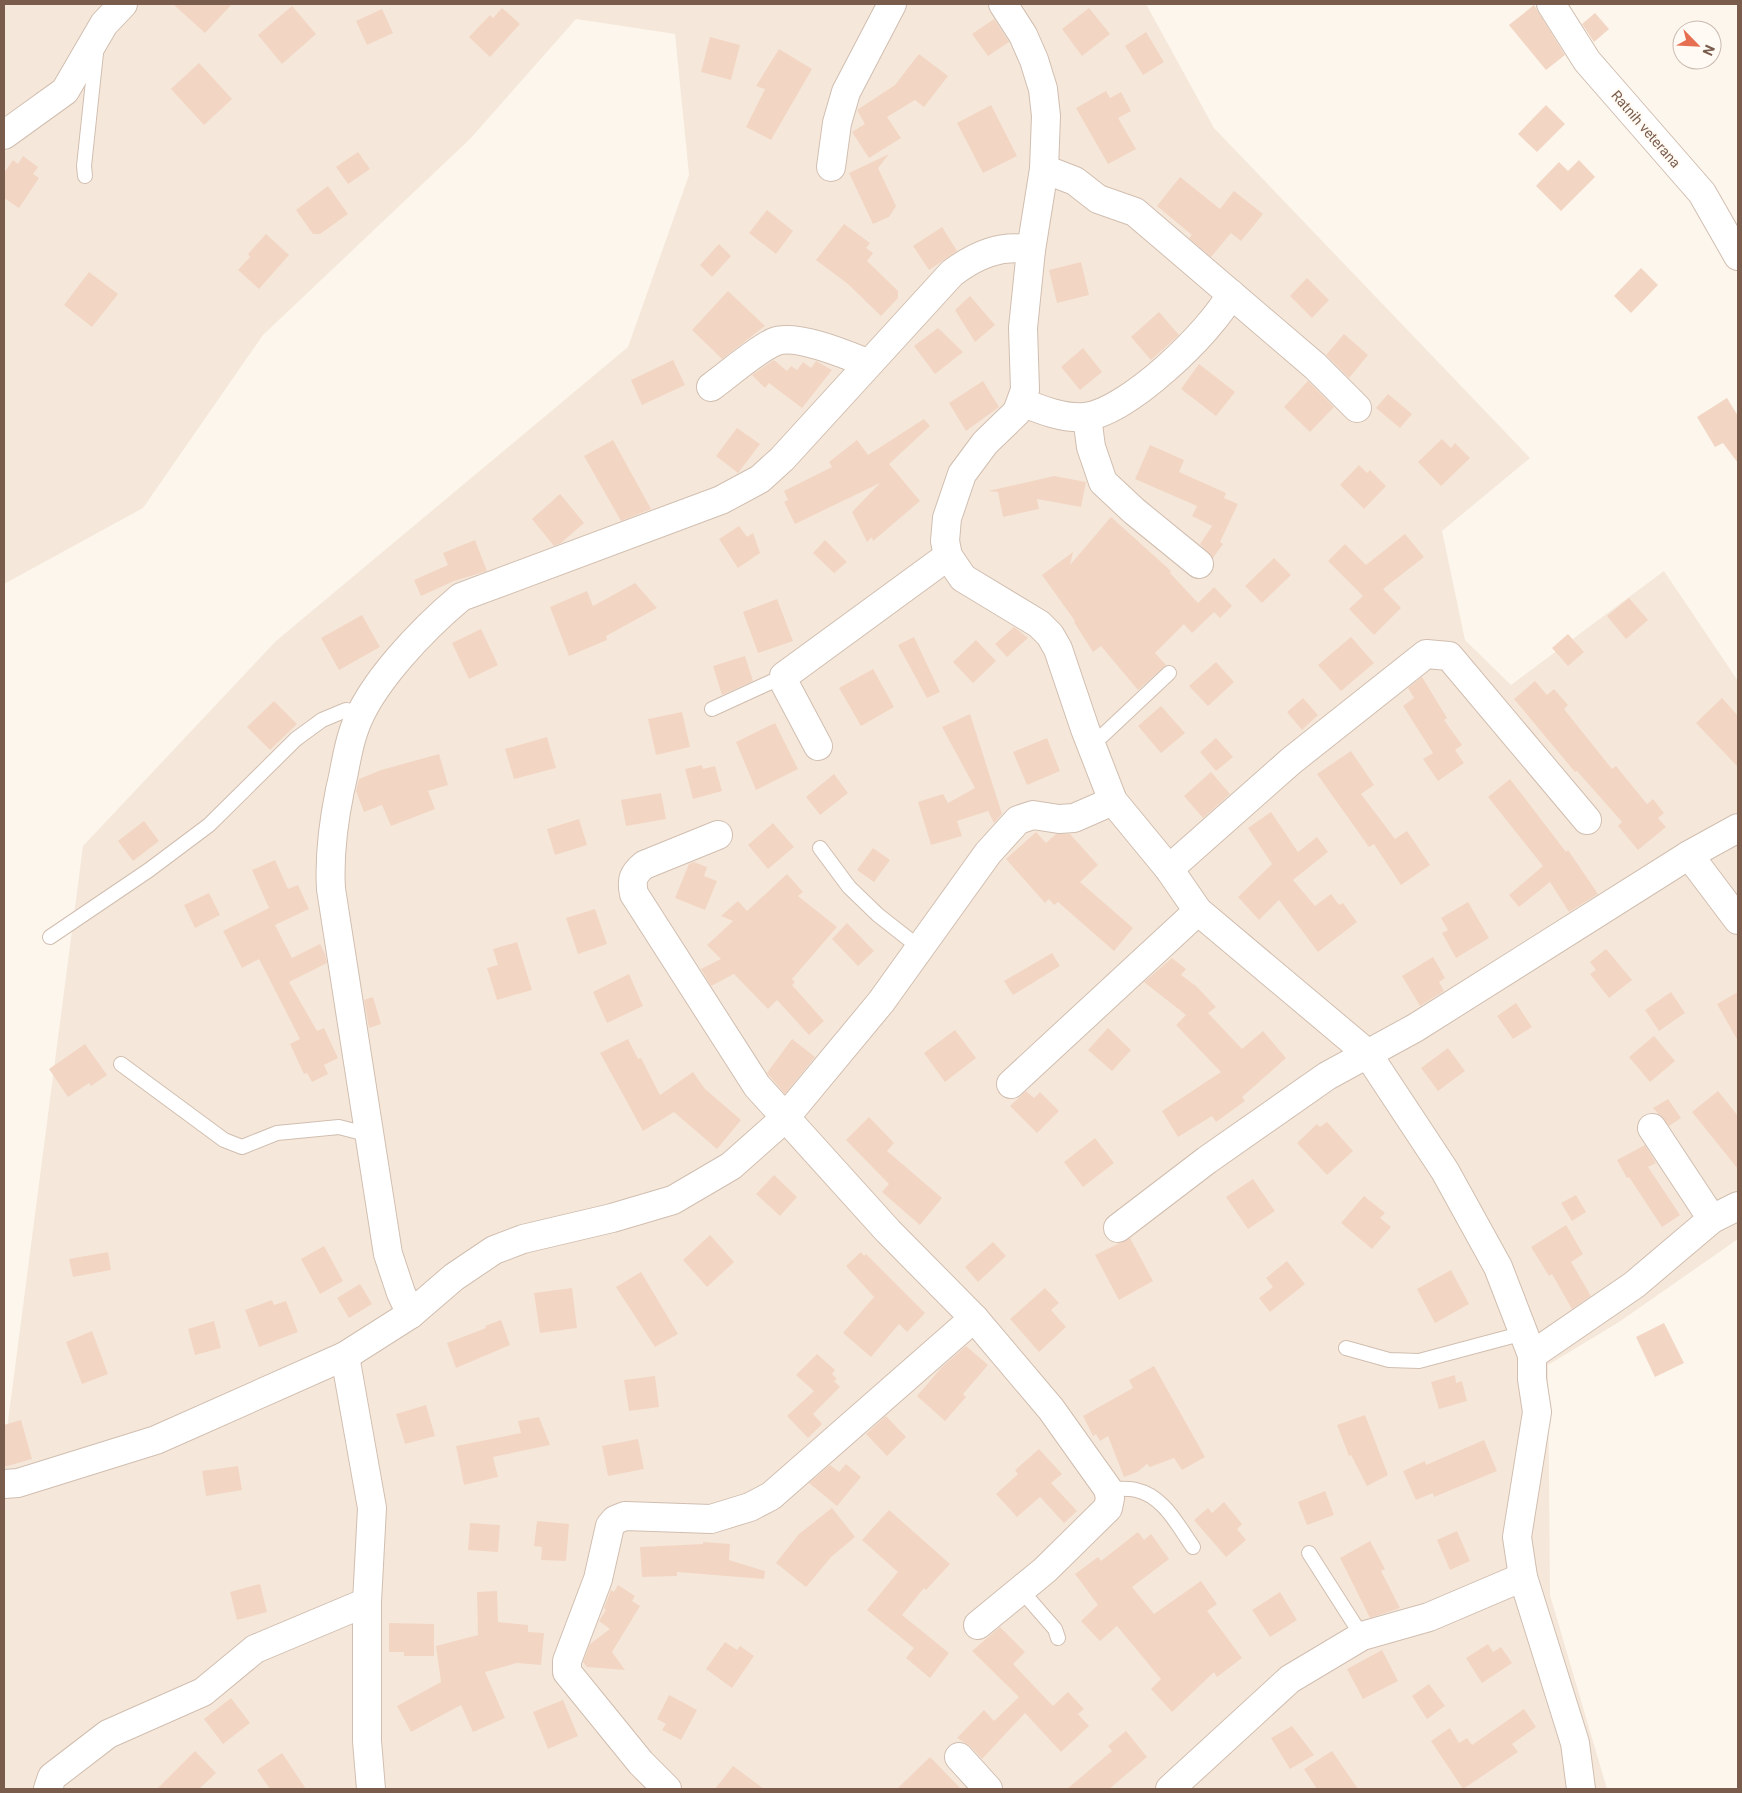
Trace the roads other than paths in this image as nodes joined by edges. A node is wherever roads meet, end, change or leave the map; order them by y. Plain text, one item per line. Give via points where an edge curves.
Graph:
1 (122, 4) edge
2 (892, 4) edge
3 (1003, 4) edge
4 (1551, 4) edge
5 (94, 40) junction
6 (4, 135) edge
7 (831, 167) dead end
8 (1044, 169) junction
9 (85, 176) dead end
10 (1031, 250) junction
11 (1738, 256) edge
12 (1231, 294) junction
13 (867, 363) junction
14 (711, 387) dead end
15 (1022, 402) junction
16 (1357, 408) dead end
17 (1087, 417) junction
18 (948, 556) junction
19 (1199, 564) dead end
20 (1169, 673) dead end
21 (784, 676) junction
22 (712, 709) dead end
23 (362, 713) junction
24 (1090, 743) junction
25 (818, 746) dead end
26 (1113, 800) junction
27 (1587, 820) dead end
28 (1738, 828) edge
29 (718, 835) dead end
30 (820, 848) dead end
31 (1689, 855) junction
32 (1169, 869) junction
33 (1198, 911) junction
34 (1738, 920) edge
35 (50, 937) dead end
36 (920, 948) junction
37 (1367, 1053) junction
38 (121, 1064) dead end
39 (1011, 1084) dead end
40 (784, 1119) junction
41 (1652, 1128) dead end
42 (370, 1135) junction
43 (1738, 1206) edge
44 (1712, 1219) junction
45 (1118, 1228) dead end
46 (411, 1314) junction
47 (974, 1318) junction
48 (1528, 1344) junction
49 (1346, 1348) dead end
50 (345, 1356) junction
51 (4, 1484) edge
52 (1108, 1489) junction
53 (1193, 1547) dead end
54 (1309, 1553) dead end
55 (1523, 1577) junction
56 (1021, 1590) junction
57 (366, 1602) junction
58 (978, 1625) dead end
59 (1362, 1636) junction
60 (1058, 1638) dead end
61 (959, 1758) dead end
62 (48, 1789) edge
63 (371, 1789) edge
64 (667, 1789) edge
65 (988, 1789) edge
66 (1170, 1789) edge
67 (1581, 1789) edge

1 - 5 street
2 - 7 street via 846,92 837,123
3 - 8 street via 1023,34 1042,90 1047,142
4 - 11 street, Ratnih veterana via 1587,61 1702,193
5 - 6 street via 65,91
5 - 9 lane via 97,53
8 - 10 street
8 - 12 street via 1075,181 1098,199 1135,212
10 - 13 street via 1006,248 969,260 952,273
10 - 15 street via 1023,328 1025,390
12 - 16 street via 1315,366
12 - 17 street via 1219,313 1158,378 1113,406
13 - 14 street via 826,347 775,341
13 - 23 street via 782,459 741,491 461,597 436,618 389,672
15 - 17 street via 1041,410
15 - 18 street via 962,474 947,518 945,541
17 - 19 street via 1091,447 1103,482
18 - 21 street
18 - 24 street via 963,578 1039,624 1050,635 1058,649
20 - 24 lane via 1102,736
21 - 22 lane
21 - 25 street via 785,684
23 - 35 lane via 346,710 322,720 296,739 209,825
23 - 42 street via 354,730 331,836 329,863
24 - 26 street
26 - 32 street
26 - 36 street via 1074,818 1033,815 1018,820 988,854
27 - 32 street via 1449,656 1426,654 1291,762
28 - 31 street
29 - 40 street via 644,865 635,872 632,882 634,894 757,1086
30 - 36 lane via 849,887
31 - 34 street
31 - 37 street via 1415,1028
32 - 33 street
33 - 37 street
33 - 39 street
36 - 40 street via 881,1002
37 - 45 street via 1327,1076 1207,1160
37 - 48 street via 1445,1171 1468,1212 1498,1268
38 - 42 lane via 224,1140 242,1148 276,1134 339,1127
40 - 46 street via 731,1166 673,1200 523,1239 494,1250 454,1277
40 - 47 street
41 - 44 street
42 - 46 street via 388,1254
43 - 44 street
44 - 48 street via 1634,1285
46 - 50 street
47 - 52 street via 1051,1409
47 - 64 street via 771,1496 750,1507 711,1519 625,1516 610,1526 598,1579 566,1661 567,1672 641,1763
48 - 49 lane via 1419,1361 1389,1360
48 - 55 street via 1537,1412 1517,1537
50 - 51 street via 156,1440 18,1483
50 - 57 street via 372,1508
52 - 53 lane via 1136,1490 1151,1495 1164,1506
52 - 56 street via 1108,1508
54 - 59 lane
55 - 59 street via 1429,1617
55 - 67 street via 1575,1743
56 - 58 street
56 - 60 lane via 1055,1629
57 - 62 street via 255,1649 202,1692 108,1734 52,1777
57 - 63 street via 367,1741
59 - 66 street via 1290,1679
61 - 65 street

